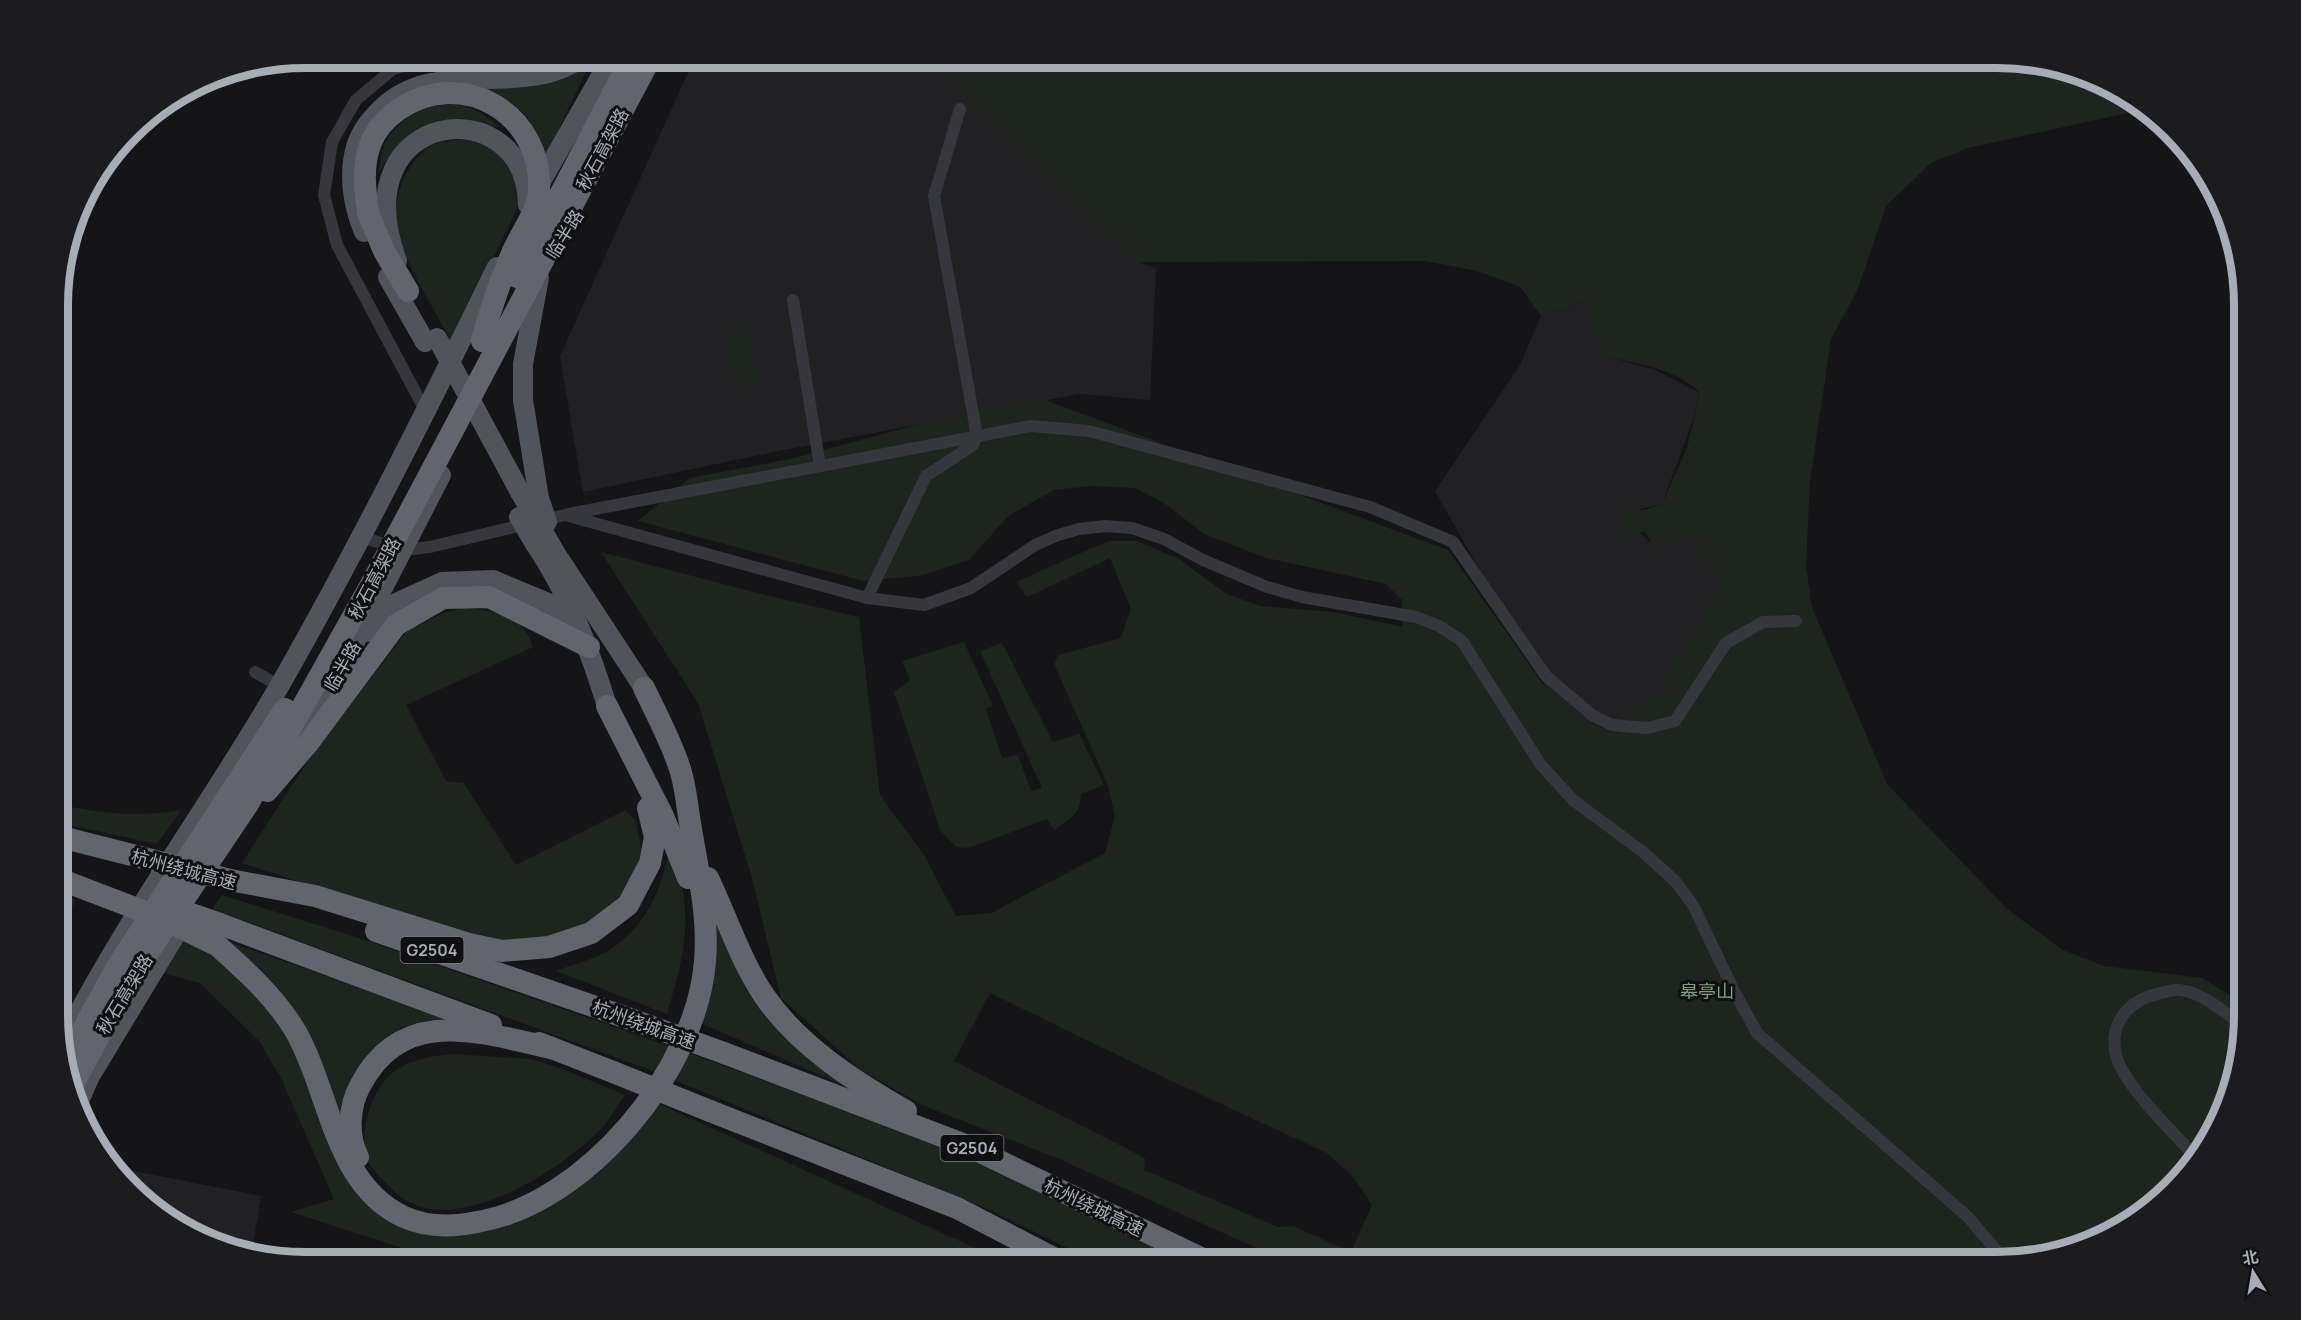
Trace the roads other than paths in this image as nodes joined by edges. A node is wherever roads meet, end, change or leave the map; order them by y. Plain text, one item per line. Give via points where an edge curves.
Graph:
1 (397, 68) edge
2 (560, 68) edge
3 (606, 68) edge
4 (627, 68) edge
5 (645, 68) edge
6 (655, 68) edge
7 (960, 109) dead end
8 (528, 205) junction
9 (540, 272) junction
10 (408, 291) junction
11 (793, 300) dead end
12 (431, 340) junction
13 (482, 341) junction
14 (426, 411) junction
15 (977, 436) junction
16 (820, 466) junction
17 (565, 515) junction
18 (361, 537) junction
19 (404, 550) junction
20 (559, 559) junction
21 (867, 598) junction
22 (1796, 621) dead end
23 (589, 647) junction
24 (255, 672) dead end
25 (339, 673) junction
26 (279, 686) junction
27 (644, 688) joint
28 (607, 706) joint
29 (636, 766) junction
30 (68, 839) edge
31 (217, 850) junction
32 (694, 850) junction
33 (68, 872) edge
34 (230, 880) junction
35 (68, 882) edge
36 (219, 935) junction
37 (2234, 1018) edge
38 (68, 1034) edge
39 (551, 1048) junction
40 (71, 1052) edge
41 (76, 1078) edge
42 (81, 1095) edge
43 (968, 1146) junction
44 (2191, 1151) edge
45 (1042, 1252) edge
46 (1187, 1252) edge
47 (1997, 1252) edge

1 - 14 street via 356,100 332,142 324,195 337,245
2 - 12 main road via 525,79 462,79 416,86 384,106 359,136 352,174 354,201 363,230
3 - 8 main road
4 - 13 highway, 秋石高架路, bridge
5 - 31 highway, 秋石高架路, bridge via 374,579 248,804
6 - 9 main road, 临半路 via 609,160
7 - 15 street via 934,196
8 - 10 main road via 528,185 521,166 511,153 478,131 440,132 406,149 394,165 386,187 385,207 393,250
8 - 14 main road
9 - 19 main road, 临半路
9 - 20 main road, bridge via 523,364 523,400 539,498
10 - 12 main road
10 - 13 highway, bridge via 384,251 368,213 364,187 370,145 379,128 409,102 430,95 467,94 500,107 512,118 536,156 539,194 494,298
11 - 16 street
12 - 20 main road, bridge
12 - 23 main road, bridge via 535,544 556,576
13 - 40 highway, 秋石高架路, bridge via 291,700 117,967
14 - 18 main road
15 - 16 street
15 - 21 street via 973,445 926,477
15 - 22 street via 1031,426 1089,431 1370,507 1454,542 1546,676 1592,715 1612,725 1647,728 1675,721 1726,643 1762,622
16 - 17 street
17 - 19 street
17 - 21 street
18 - 19 street
18 - 26 main road
19 - 25 main road, 临半路
20 - 27 main road
21 - 47 street via 924,605 971,588 1035,545 1079,529 1105,526 1132,528 1164,539 1267,587 1416,617 1439,626 1461,641 1541,765 1573,800 1675,881 1693,905 1757,1033 1968,1216
23 - 25 main road via 564,615 548,603 493,580 442,582 396,603 369,631
23 - 28 main road
23 - 31 highway, bridge via 489,597 443,598 396,626 309,742
24 - 26 street
25 - 42 main road, 临半路 via 169,943
26 - 38 main road via 128,926
27 - 32 highway via 680,768
28 - 29 highway
29 - 34 highway via 655,837 641,884 628,905 611,920 591,933 549,947 502,951 315,896
29 - 39 highway via 687,871 694,913 695,938 688,981 660,1060 592,1150 522,1198 484,1212 419,1212 398,1203 365,1171 353,1148 351,1118 357,1092 371,1064 396,1042 454,1029
30 - 34 highway, 杭州绕城高速 / G2504, bridge
31 - 41 highway, 秋石高架路, bridge via 131,978
32 - 36 highway via 704,912 705,962 692,1018 670,1066 628,1128 587,1168 541,1201 491,1220 432,1225 406,1218 368,1192 342,1147 297,1034
32 - 43 highway via 744,960 766,998 795,1032 878,1094
33 - 36 highway, 杭州绕城高速 / G2504, bridge
34 - 43 highway, 杭州绕城高速 / G2504, bridge via 633,1020
35 - 36 highway, bridge via 161,918
36 - 39 highway, 杭州绕城高速 / G2504
37 - 44 street via 2204,998 2179,990 2147,996 2125,1008 2116,1031 2116,1054 2128,1080
39 - 45 highway, 杭州绕城高速 / G2504, bridge via 957,1208
43 - 46 highway, 杭州绕城高速 / G2504

